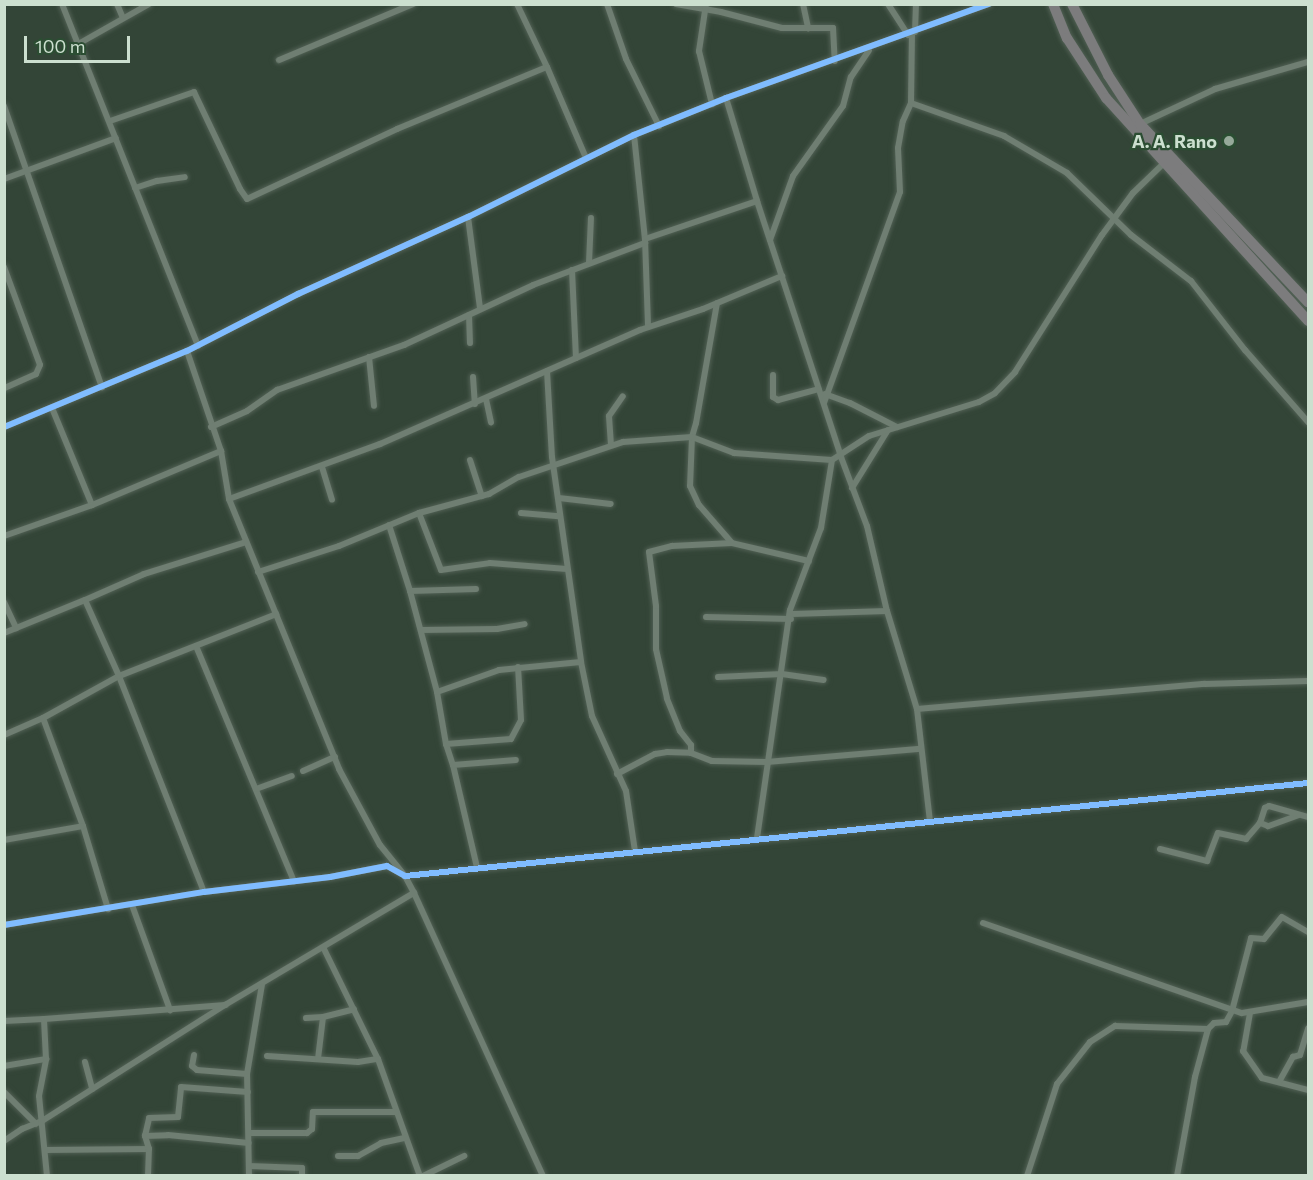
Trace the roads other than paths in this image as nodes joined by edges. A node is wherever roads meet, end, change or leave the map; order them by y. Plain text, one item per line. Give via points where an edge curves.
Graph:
1 (62, 4) edge
2 (117, 4) edge
3 (149, 4) edge
4 (413, 4) edge
5 (517, 4) edge
6 (607, 4) edge
7 (676, 4) edge
8 (803, 4) edge
9 (888, 4) edge
10 (916, 4) edge
11 (989, 4) edge
12 (1053, 4) edge
13 (1073, 5) edge
14 (706, 8) edge
15 (123, 18) junction
16 (808, 28) junction
17 (911, 33) junction
18 (80, 43) junction
19 (869, 49) junction
20 (279, 60) dead end
21 (835, 61) junction
22 (1308, 62) edge
23 (548, 67) junction
24 (726, 98) junction
25 (911, 103) junction
26 (712, 104) junction
27 (4, 106) edge
28 (110, 121) junction
29 (1140, 124) junction
30 (659, 126) junction
31 (634, 135) junction
32 (116, 138) junction
33 (586, 158) junction
34 (1164, 163) junction
35 (28, 171) junction
36 (185, 177) dead end
37 (4, 179) edge
38 (135, 188) junction
39 (757, 201) junction
40 (468, 217) junction
41 (591, 218) dead end
42 (1114, 219) junction
43 (770, 240) junction
44 (645, 241) junction
45 (589, 263) junction
46 (4, 267) edge
47 (572, 270) junction
48 (782, 276) junction
49 (1308, 302) edge
50 (717, 303) junction
51 (480, 308) junction
52 (469, 315) junction
53 (1308, 321) edge
54 (648, 327) junction
55 (470, 343) dead end
56 (198, 346) junction
57 (187, 351) junction
58 (369, 357) junction
59 (576, 358) junction
60 (547, 371) junction
61 (773, 375) dead end
62 (473, 377) dead end
63 (102, 387) junction
64 (4, 388) edge
65 (822, 393) junction
66 (623, 396) dead end
67 (486, 399) junction
68 (475, 404) junction
69 (374, 406) dead end
70 (52, 408) junction
71 (491, 422) dead end
72 (1308, 422) edge
73 (4, 427) edge
74 (211, 427) junction
75 (897, 427) junction
76 (888, 430) junction
77 (692, 437) junction
78 (611, 445) junction
79 (221, 451) junction
80 (841, 457) junction
81 (470, 460) dead end
82 (832, 460) junction
83 (554, 465) junction
84 (322, 467) junction
85 (852, 488) junction
86 (482, 496) junction
87 (559, 498) junction
88 (229, 500) junction
89 (332, 500) dead end
90 (611, 504) dead end
91 (92, 505) junction
92 (419, 513) junction
93 (521, 513) dead end
94 (559, 516) junction
95 (389, 525) junction
96 (4, 536) edge
97 (246, 542) junction
98 (732, 543) junction
99 (809, 561) junction
100 (567, 569) junction
101 (258, 572) junction
102 (476, 589) dead end
103 (410, 591) junction
104 (86, 600) junction
105 (4, 602) edge
106 (887, 611) junction
107 (276, 614) junction
108 (706, 616) dead end
109 (791, 616) junction
110 (525, 624) dead end
111 (16, 628) junction
112 (421, 630) junction
113 (4, 633) edge
114 (196, 646) junction
115 (581, 662) junction
116 (518, 667) junction
117 (782, 674) junction
118 (119, 676) junction
119 (718, 677) dead end
120 (824, 680) dead end
121 (1308, 681) edge
122 (437, 692) junction
123 (916, 709) junction
124 (43, 718) junction
125 (4, 735) edge
126 (446, 744) junction
127 (920, 748) junction
128 (691, 753) junction
129 (334, 757) junction
130 (516, 760) dead end
131 (767, 762) junction
132 (453, 765) junction
133 (303, 771) dead end
134 (617, 774) junction
135 (292, 776) dead end
136 (1308, 783) edge
137 (256, 789) junction
138 (1299, 815) junction
139 (1308, 817) edge
140 (930, 821) junction
141 (1260, 823) junction
142 (83, 826) junction
143 (757, 838) junction
144 (4, 840) edge
145 (1160, 849) dead end
146 (635, 851) junction
147 (477, 867) junction
148 (405, 876) junction
149 (294, 881) junction
150 (204, 892) junction
151 (414, 893) junction
152 (132, 904) junction
153 (108, 909) junction
154 (983, 923) dead end
155 (4, 925) edge
156 (1308, 933) edge
157 (324, 949) junction
158 (262, 984) junction
159 (1308, 1002) edge
160 (225, 1005) junction
161 (354, 1008) junction
162 (170, 1010) junction
163 (1232, 1011) junction
164 (1250, 1013) junction
165 (323, 1017) junction
166 (306, 1018) dead end
167 (44, 1019) junction
168 (4, 1021) edge
169 (1308, 1028) edge
170 (1208, 1029) junction
171 (194, 1055) dead end
172 (267, 1056) dead end
173 (46, 1059) junction
174 (318, 1059) junction
175 (378, 1059) junction
176 (85, 1062) dead end
177 (4, 1066) edge
178 (247, 1074) junction
179 (1279, 1082) junction
180 (92, 1089) junction
181 (1308, 1090) edge
182 (4, 1092) edge
183 (248, 1092) junction
184 (396, 1112) junction
185 (39, 1122) junction
186 (250, 1133) junction
187 (145, 1136) junction
188 (405, 1138) junction
189 (4, 1142) edge
190 (249, 1143) junction
191 (149, 1149) junction
192 (45, 1150) junction
193 (338, 1156) dead end
194 (464, 1156) dead end
195 (249, 1166) junction
196 (47, 1176) edge
197 (148, 1176) edge
198 (249, 1176) edge
199 (302, 1176) edge
200 (421, 1176) edge
201 (543, 1176) edge
202 (1027, 1176) edge
203 (1177, 1176) edge

1 - 18 street
2 - 15 street
3 - 15 street
4 - 20 street
5 - 23 street
6 - 30 street via 626,59
7 - 14 street
8 - 16 street
9 - 17 street
10 - 17 street
11 - 17 street
12 - 34 highway via 1067,38 1092,79
13 - 29 highway via 1108,75
14 - 16 street via 782,27
14 - 26 street via 699,51
15 - 18 street
16 - 21 street via 833,28
17 - 19 street
17 - 25 street
18 - 28 street
19 - 21 street
19 - 43 street via 851,77 843,106 793,176
21 - 24 street
22 - 29 street via 1215,89
23 - 28 street via 397,129 247,199 194,92
23 - 33 street
24 - 26 street
24 - 39 street
25 - 42 street via 1004,136 1067,173
25 - 65 street via 898,148 900,192
26 - 30 street
27 - 35 street
28 - 32 street
29 - 49 highway
30 - 31 street
31 - 33 street
31 - 44 street
32 - 35 street
32 - 38 street
33 - 40 street
34 - 42 street
34 - 53 highway
35 - 37 street
35 - 63 street
36 - 38 street
38 - 56 street
39 - 43 street
39 - 44 street
40 - 51 street
40 - 56 street via 297,294
41 - 45 street
42 - 72 street via 1191,281
42 - 75 street via 1005,385 979,402
43 - 48 street
44 - 45 street
44 - 54 street
45 - 47 street
46 - 64 street via 40,365 36,374
47 - 51 street
47 - 59 street
48 - 50 street
48 - 65 street
50 - 54 street
50 - 77 street
51 - 52 street
52 - 55 street
52 - 58 street
54 - 59 street
56 - 57 street
57 - 63 street
57 - 74 street
58 - 69 street
58 - 74 street via 277,390 247,411
59 - 60 street
60 - 67 street
60 - 83 street
61 - 65 street via 773,397 778,400
62 - 68 street
63 - 70 street
65 - 75 street
65 - 80 street
66 - 78 street via 609,416
67 - 68 street
67 - 71 street
68 - 84 street
70 - 73 street
70 - 91 street
74 - 79 street
75 - 76 street
76 - 80 street via 869,436
76 - 85 street
77 - 78 street
77 - 82 street via 734,453
77 - 98 street via 690,486 704,512
78 - 83 street
79 - 88 street
79 - 91 street
80 - 82 street
80 - 85 street
81 - 86 street
82 - 99 street via 821,528
83 - 86 street
83 - 87 street
84 - 88 street
84 - 89 street
85 - 106 street via 867,526
86 - 92 street
87 - 90 street
87 - 94 street
88 - 97 street
91 - 96 street
92 - 95 street
92 - 100 street via 441,570 490,563
93 - 94 street
94 - 100 street
95 - 101 street
95 - 103 street
97 - 101 street
97 - 104 street via 144,574
98 - 99 street
98 - 128 street via 672,546 649,552 656,606 656,649 667,699 680,731 691,745
99 - 109 street
100 - 115 street
101 - 107 street
102 - 103 street
103 - 112 street
104 - 111 street
104 - 118 street
105 - 111 street
106 - 109 street
106 - 123 street
107 - 114 street
107 - 129 street
108 - 109 street
109 - 117 street
110 - 112 street via 497,629
111 - 113 street
112 - 122 street
114 - 118 street
114 - 137 street
115 - 116 street
115 - 134 street via 592,716
116 - 122 street via 487,673
116 - 126 street via 521,720 511,739
117 - 119 street
117 - 120 street
117 - 131 street
118 - 124 street
118 - 150 street
121 - 123 street via 1205,684
122 - 126 street
123 - 127 street
124 - 125 street
124 - 142 street
126 - 132 street
127 - 131 street
127 - 140 street
128 - 131 street via 712,761
128 - 134 street via 655,754
129 - 133 street
129 - 148 street via 380,845
130 - 132 street
131 - 143 street
132 - 147 street
134 - 146 street via 626,791
135 - 137 street
136 - 140 street
137 - 149 street
138 - 139 street
138 - 141 street via 1268,826
138 - 141 street via 1269,806 1264,809
140 - 143 street
141 - 145 street via 1246,839 1218,833 1207,861
142 - 144 street
142 - 153 street
143 - 146 street
146 - 147 street
147 - 148 street
148 - 149 street via 387,866
148 - 151 street
149 - 150 street
150 - 152 street
151 - 157 street
151 - 201 street
152 - 153 street
152 - 162 street
153 - 155 street
154 - 163 street
156 - 163 street via 1282,917 1264,939 1251,938
157 - 158 street
157 - 161 street
158 - 160 street
158 - 178 street
159 - 164 street
160 - 162 street
160 - 180 street
161 - 165 street
161 - 175 street
162 - 167 street
163 - 164 street
163 - 170 street via 1226,1022 1214,1023
164 - 179 street via 1243,1051 1262,1078
165 - 166 street
165 - 174 street
167 - 168 street
167 - 173 street
169 - 179 street via 1300,1055 1293,1057
170 - 202 street via 1115,1026 1090,1042 1057,1084
170 - 203 street
171 - 178 street via 192,1066 197,1070
172 - 174 street
173 - 177 street
173 - 185 street via 39,1091
174 - 175 street
175 - 184 street
176 - 180 street
178 - 183 street
179 - 181 street
180 - 185 street
182 - 185 street
183 - 186 street
183 - 187 street via 181,1087 178,1117 149,1118
184 - 186 street via 313,1112 312,1129 307,1133
184 - 188 street
185 - 189 street
185 - 192 street
186 - 190 street
187 - 190 street
187 - 191 street
188 - 193 street via 381,1143 358,1156
188 - 200 street
190 - 195 street
191 - 192 street
191 - 197 street
192 - 196 street
194 - 200 street
195 - 198 street
195 - 199 street via 302,1168

